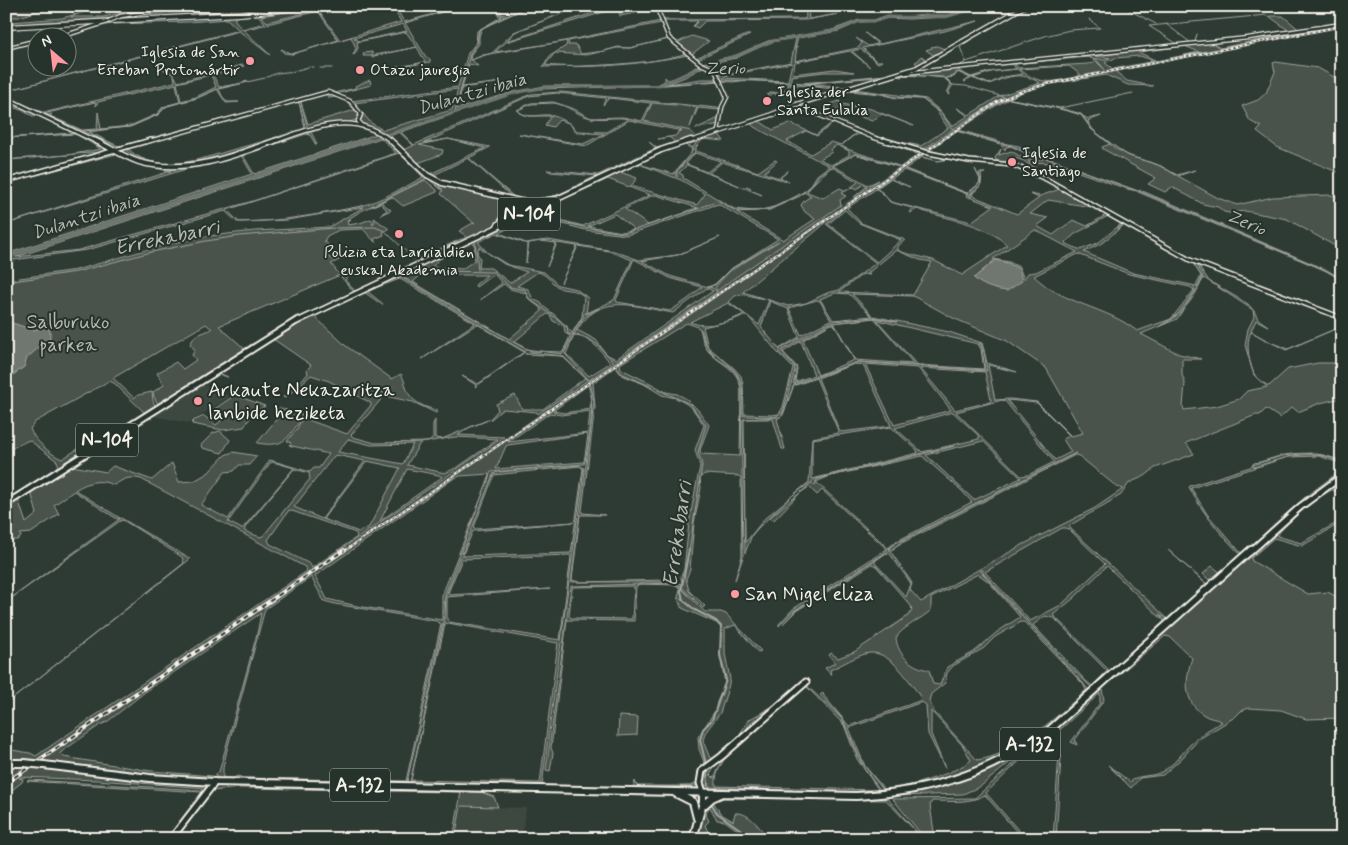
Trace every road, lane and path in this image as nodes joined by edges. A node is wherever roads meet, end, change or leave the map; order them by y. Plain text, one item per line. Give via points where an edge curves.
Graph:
1 (194, 6) edge
2 (307, 6) edge
3 (318, 6) edge
4 (324, 6) edge
5 (656, 6) edge
6 (1024, 6) edge
7 (1333, 6) edge
8 (1342, 11) edge
9 (233, 15) junction
10 (1342, 24) edge
11 (6, 26) edge
12 (78, 33) edge
13 (28, 42) edge
14 (6, 48) edge
15 (920, 69) junction
16 (905, 72) junction
17 (6, 98) edge
18 (43, 115) junction
19 (773, 115) junction
20 (358, 122) junction
21 (718, 131) junction
22 (106, 146) junction
23 (127, 147) junction
24 (116, 149) junction
25 (107, 152) junction
26 (126, 152) junction
27 (223, 157) junction
28 (640, 160) junction
29 (6, 181) edge
30 (566, 194) junction
31 (500, 196) junction
32 (540, 208) junction
33 (525, 213) junction
34 (520, 218) junction
35 (487, 232) junction
36 (417, 265) junction
37 (1342, 318) edge
38 (1342, 476) edge
39 (1342, 480) edge
40 (1333, 482) junction
41 (6, 504) edge
42 (806, 682) dead end
43 (6, 763) edge
44 (215, 782) junction
45 (670, 792) junction
46 (703, 792) junction
47 (727, 792) junction
48 (693, 802) junction
49 (702, 805) junction
50 (698, 821) junction
51 (171, 839) edge
52 (693, 839) edge

1 - 12 street, bridge via 121,16
2 - 11 highway
3 - 9 highway
4 - 9 highway
5 - 21 street via 669,38 715,70 721,80 727,97
6 - 15 main road, N-104
7 - 8 street
9 - 11 highway
10 - 15 street via 1272,36
13 - 14 street
15 - 16 main road, N-104
15 - 16 street
16 - 19 main road, N-104 via 794,105
17 - 18 main road
18 - 22 main road
18 - 24 main road
19 - 21 main road, N-104
19 - 37 street, bridge via 789,109 804,109 872,137 929,153 1013,165 1046,179 1190,260
20 - 23 street via 361,114 350,101 328,92
20 - 27 main road via 320,127
20 - 31 main road via 382,135 434,179
21 - 28 main road, N-104
22 - 24 main road
22 - 25 street
23 - 24 street
23 - 24 street
23 - 26 street
24 - 25 street
24 - 25 street
24 - 26 main road
24 - 27 main road via 142,163 162,167 188,166
25 - 29 street
26 - 27 main road via 152,164 166,166
28 - 30 main road, N-104
28 - 32 main road, N-104
30 - 31 main road via 532,202
30 - 33 main road, N-104
31 - 33 main road
31 - 35 main road via 508,206 508,214
32 - 33 main road
32 - 34 main road, N-104
33 - 34 main road
33 - 35 main road, N-104
34 - 36 main road, N-104
35 - 36 main road, N-104
36 - 41 main road, N-104 via 288,326
38 - 40 main road, A-132
39 - 40 street
40 - 47 main road, A-132 via 1300,507 1055,725 1001,762 964,778 904,792 856,796
42 - 46 street via 702,771 700,783
43 - 44 main road, A-132, bridge
44 - 45 main road, A-132
44 - 51 street
45 - 46 main road, A-132
45 - 48 main road
46 - 47 main road, A-132
46 - 49 main road
47 - 49 main road
48 - 49 main road
48 - 50 main road
49 - 50 main road
50 - 52 main road

